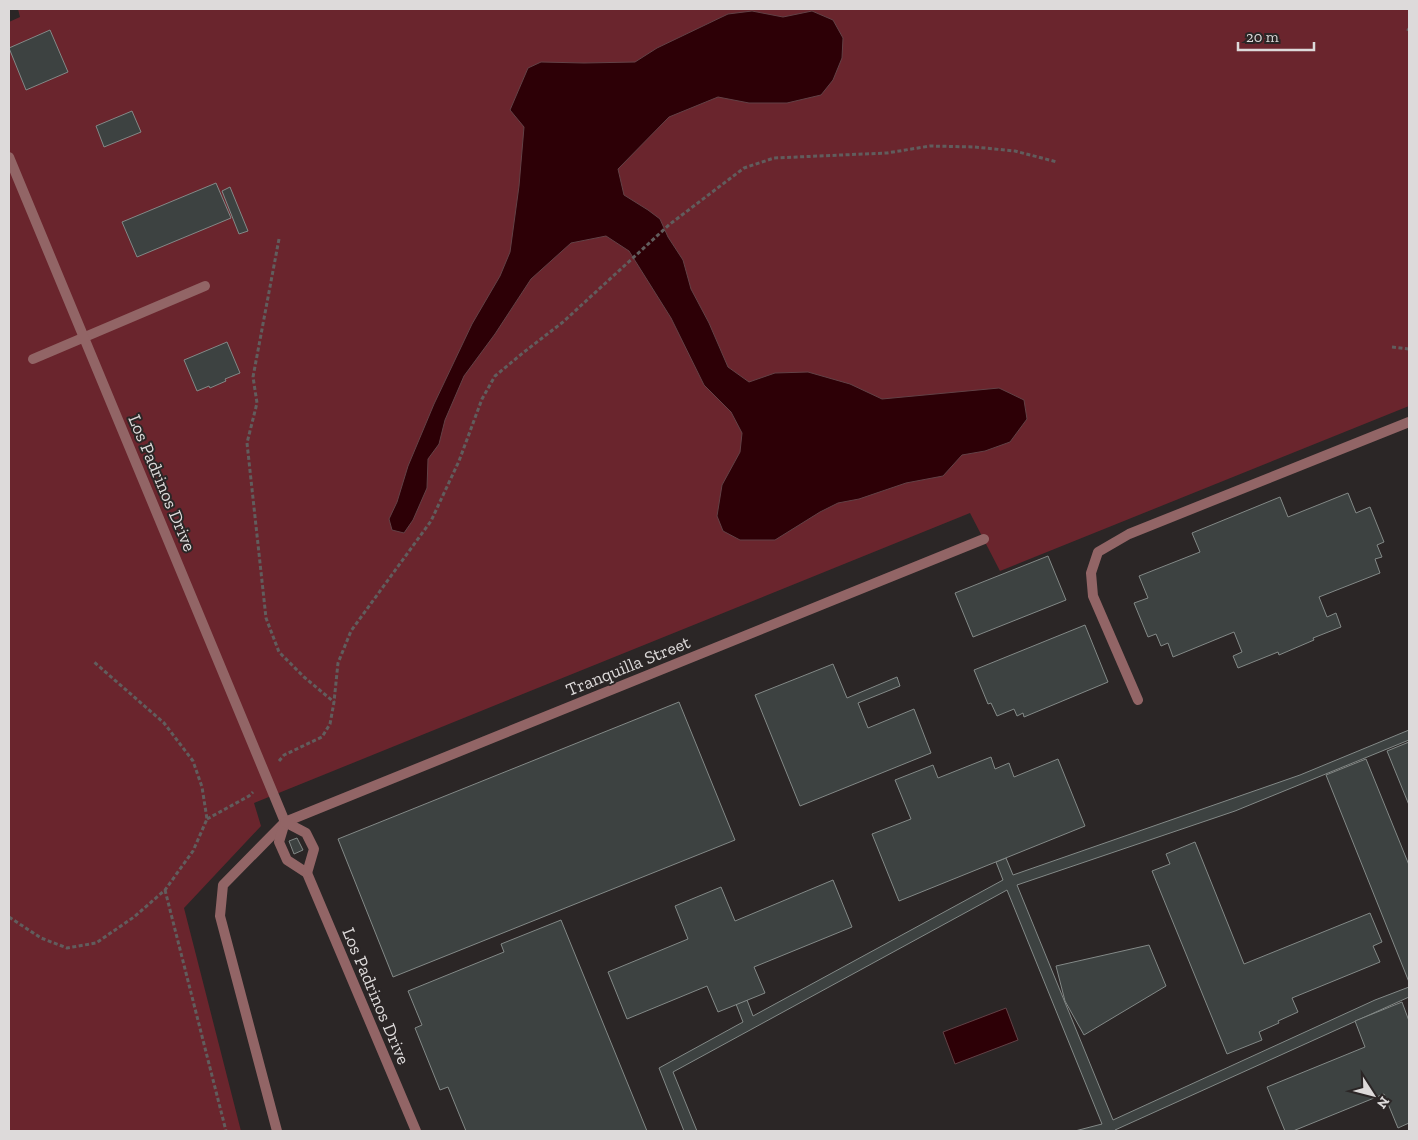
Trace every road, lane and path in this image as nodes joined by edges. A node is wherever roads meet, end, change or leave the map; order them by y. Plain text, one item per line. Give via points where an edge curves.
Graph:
1 (9, 157) edge
2 (1057, 162) dead end
3 (279, 239) dead end
4 (205, 286) dead end
5 (84, 337) junction
6 (1392, 347) dead end
7 (1409, 349) edge
8 (33, 359) dead end
9 (1409, 422) edge
10 (984, 539) dead end
11 (94, 662) dead end
12 (1138, 700) dead end
13 (334, 702) junction
14 (266, 775) junction
15 (207, 818) junction
16 (285, 822) junction
17 (307, 873) junction
18 (165, 890) junction
19 (9, 917) edge
20 (226, 1131) edge
21 (277, 1131) edge
22 (416, 1131) edge

1 - 5 street, Los Padrinos Drive
2 - 13 path via 1015,151 930,146 887,153 774,158 744,168 670,224 563,322 496,376 482,399 459,461 431,521 351,631 338,663
3 - 13 path via 253,377 257,403 248,443 266,618 279,652
4 - 5 street
5 - 8 street
5 - 14 street, Los Padrinos Drive
6 - 7 path
9 - 12 street via 1129,534 1098,552 1090,573 1093,596
10 - 16 street, Tranquilla Street
11 - 15 path via 164,723 193,761 202,787
13 - 14 path via 330,724 322,737 284,755
14 - 15 path via 249,796
14 - 16 street, Los Padrinos Drive
15 - 18 path via 193,851
16 - 17 street via 279,842 286,860
16 - 17 street via 306,833 314,849
16 - 21 street via 223,885 220,916
17 - 22 street, Los Padrinos Drive
18 - 19 path via 134,917 96,943 67,948 41,938
18 - 20 path

